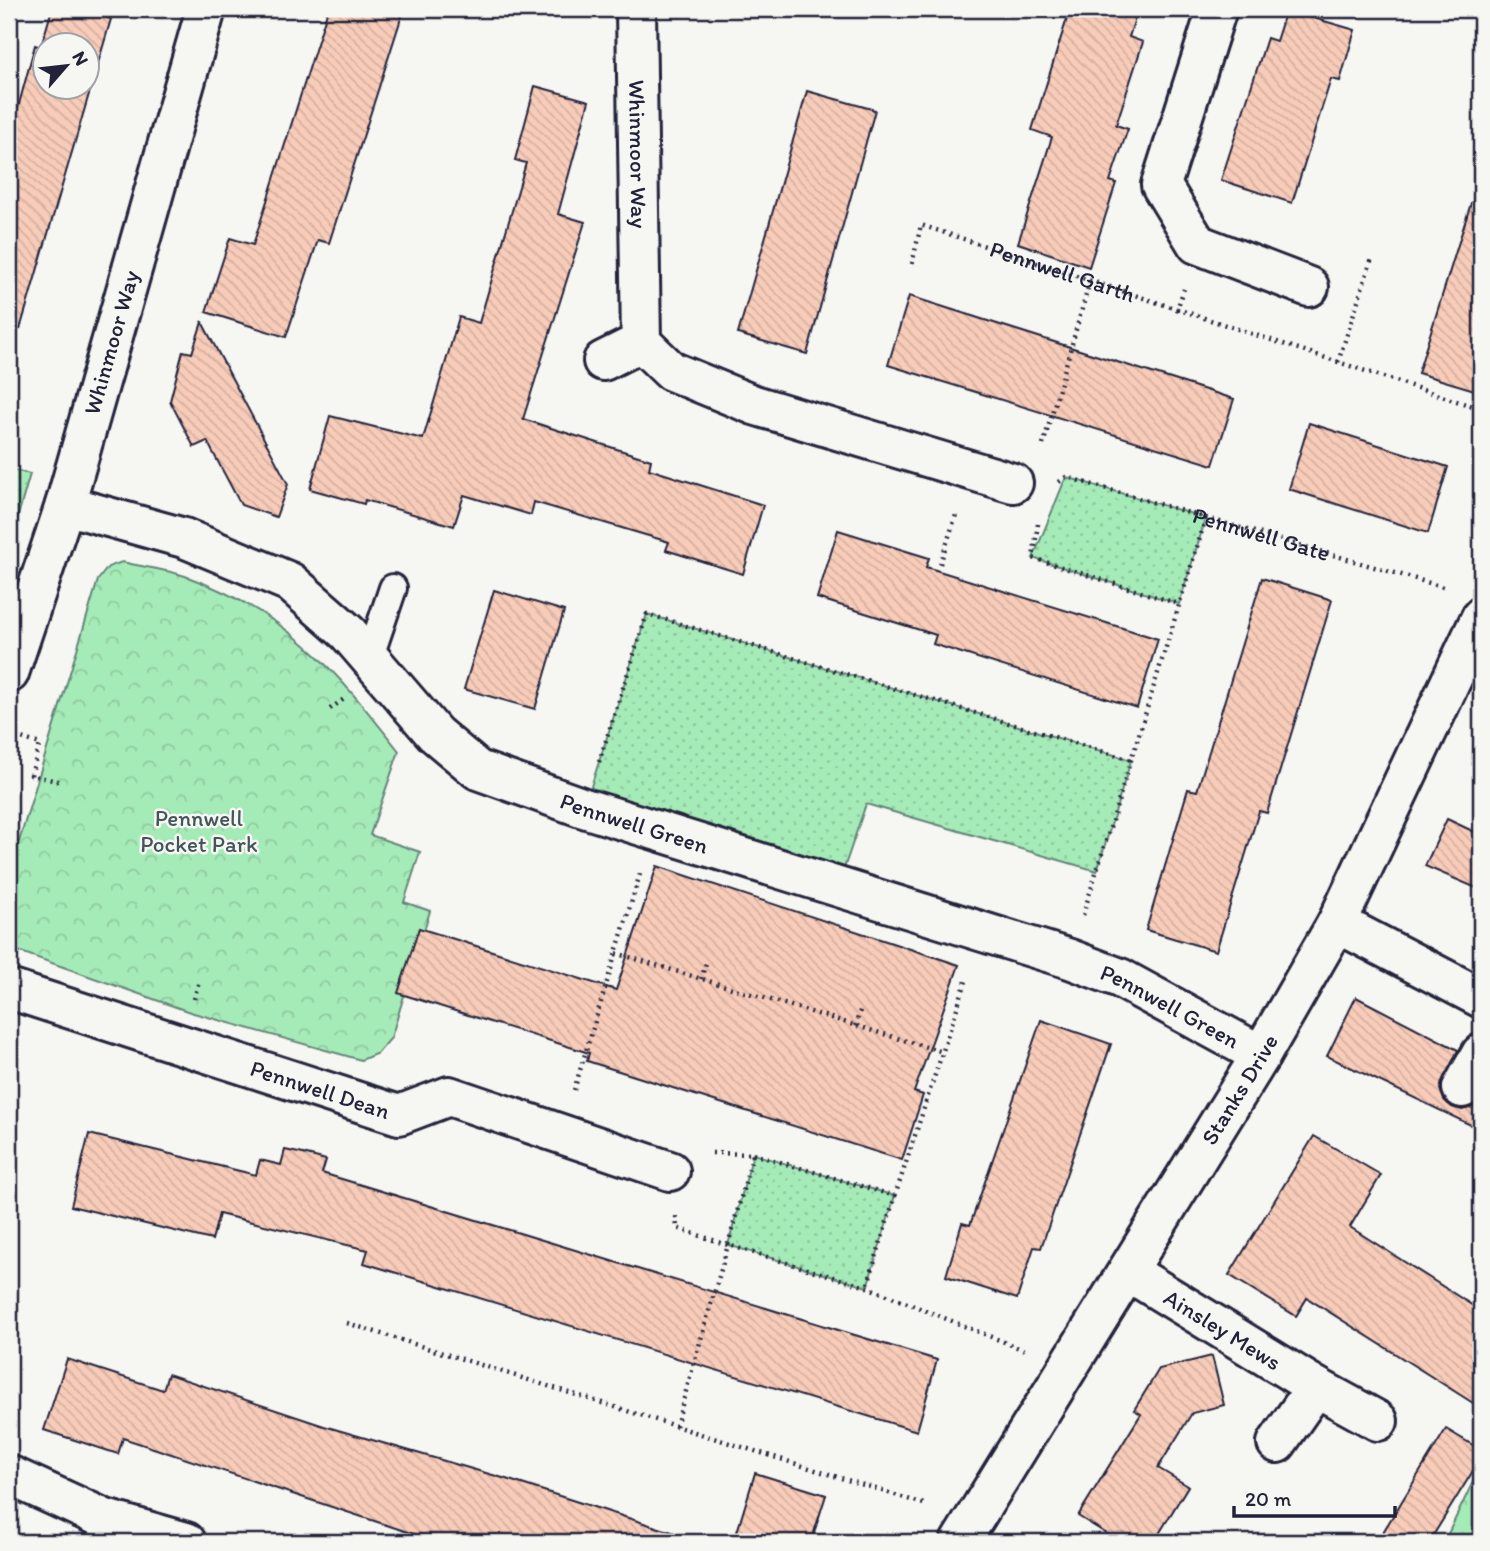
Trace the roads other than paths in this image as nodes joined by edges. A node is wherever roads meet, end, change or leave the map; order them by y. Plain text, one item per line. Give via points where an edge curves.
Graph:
1 (206, 9) edge
2 (636, 9) edge
3 (1217, 9) edge
4 (1309, 287) dead end
5 (641, 342) junction
6 (603, 361) dead end
7 (1021, 494) road end
8 (65, 505) junction
9 (393, 588) dead end
10 (1481, 617) edge
11 (369, 659) junction
12 (9, 673) edge
13 (1337, 923) junction
14 (9, 989) edge
15 (1481, 998) edge
16 (1481, 1054) edge
17 (1261, 1055) junction
18 (1462, 1088) dead end
19 (670, 1171) road end
20 (1129, 1272) junction
21 (1316, 1387) junction
22 (1378, 1421) dead end
23 (1277, 1443) dead end
24 (9, 1475) edge
25 (967, 1531) edge
26 (186, 1542) edge

1 - 8 street, Whinmoor Way
2 - 5 street, Whinmoor Way
3 - 4 street via 1161,186 1197,244
5 - 6 street
5 - 7 street via 671,371 709,388
8 - 11 street, Pennwell Green via 184,538 290,582 348,633
8 - 12 street, Whinmoor Way
9 - 11 lane
10 - 13 street, Stanks Drive
11 - 17 street, Pennwell Green via 435,734 478,770 584,808 1070,959 1119,978
13 - 15 street
13 - 17 street, Stanks Drive
14 - 19 street, Pennwell Dean via 398,1115 449,1096
16 - 18 street
17 - 20 street, Stanks Drive
20 - 21 street, Ainsley Mews
20 - 25 street, Stanks Drive
21 - 22 street, Ainsley Mews
21 - 23 street
24 - 26 street via 104,1519

